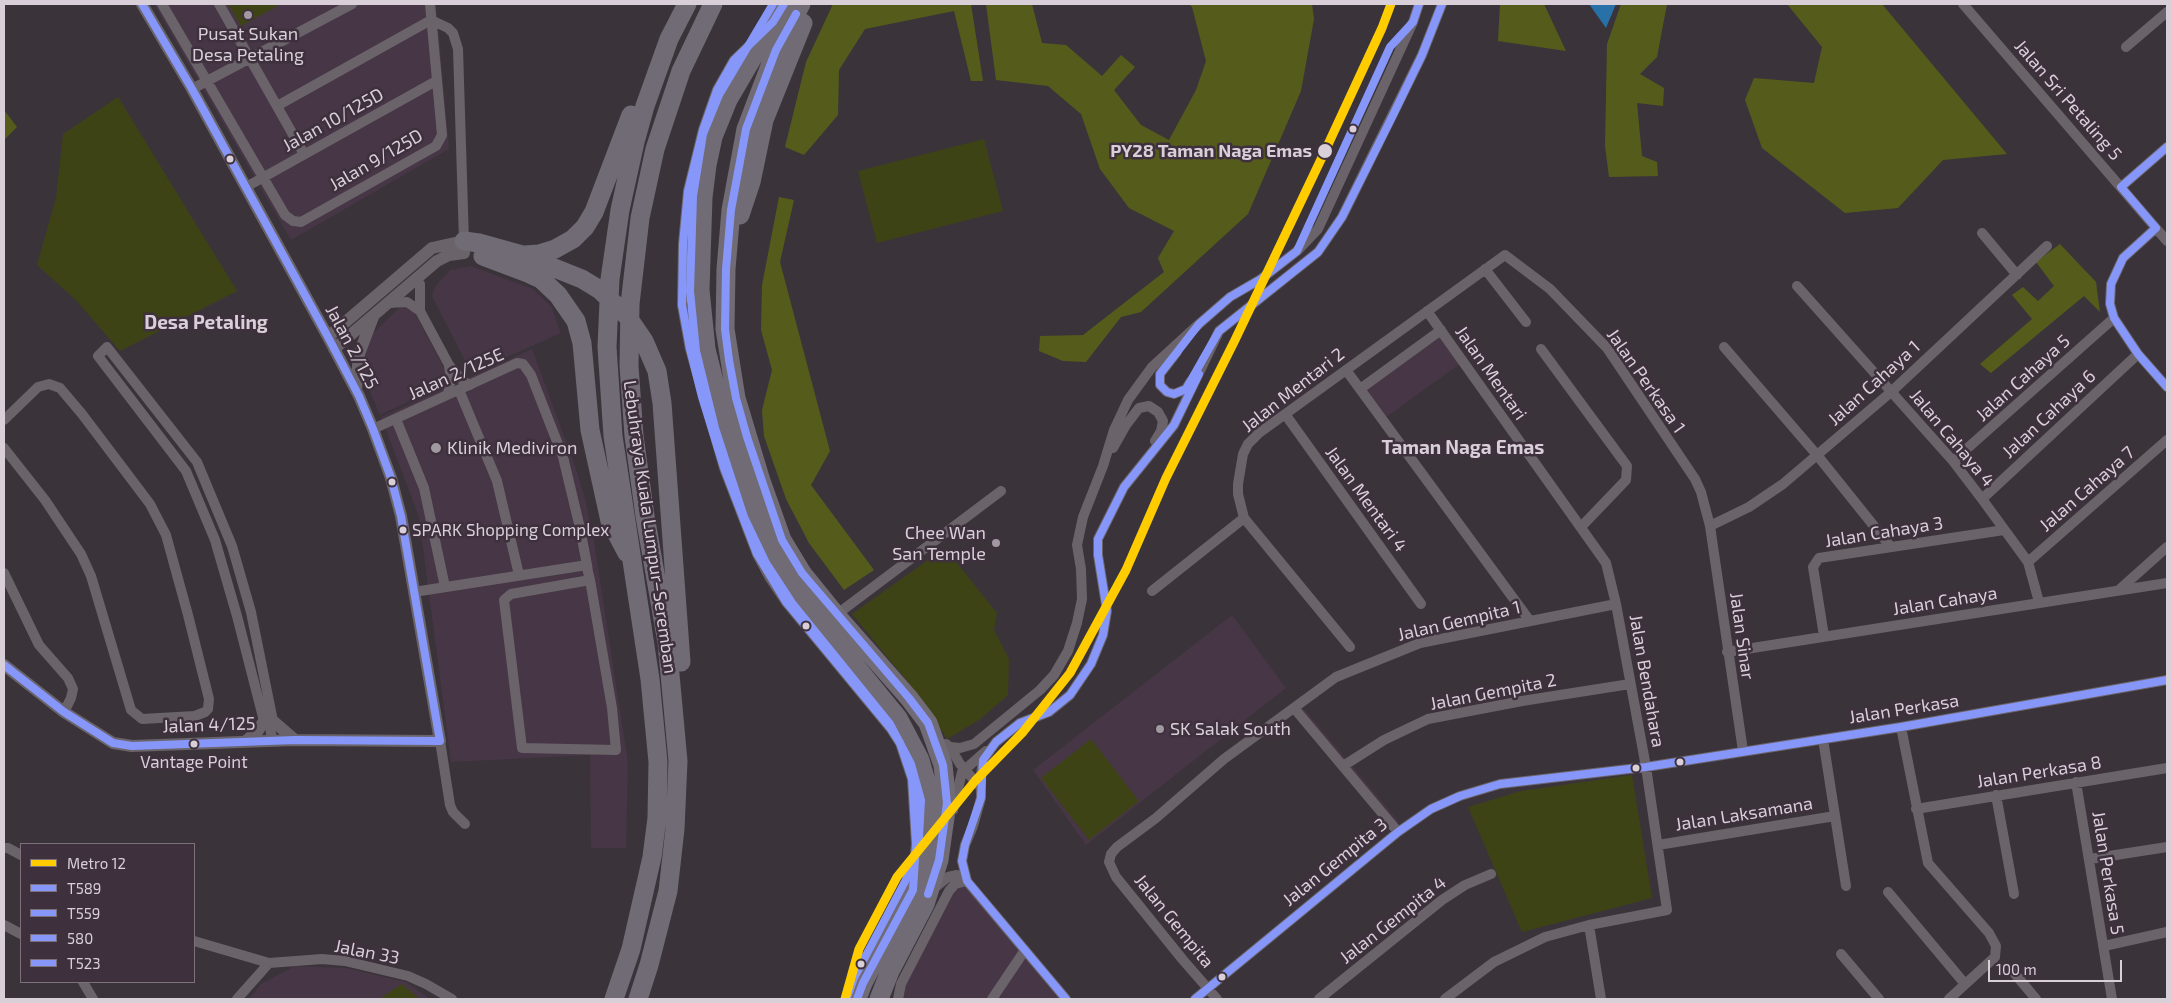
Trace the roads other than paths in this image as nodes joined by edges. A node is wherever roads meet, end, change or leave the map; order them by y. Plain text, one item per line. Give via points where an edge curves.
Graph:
1 (142, 4) edge
2 (162, 4) edge
3 (220, 4) edge
4 (352, 4) edge
5 (430, 4) edge
6 (687, 4) edge
7 (712, 4) edge
8 (784, 4) edge
9 (801, 4) edge
10 (812, 4) edge
11 (1419, 4) edge
12 (1442, 4) edge
13 (1963, 4) edge
14 (338, 7) edge
15 (2167, 12) edge
16 (430, 20) junction
17 (773, 22) junction
18 (2126, 47) dead end
19 (250, 58) junction
20 (656, 74) junction
21 (436, 81) junction
22 (206, 82) junction
23 (192, 89) junction
24 (277, 106) junction
25 (716, 129) junction
26 (746, 129) junction
27 (2167, 147) edge
28 (304, 154) junction
29 (262, 178) junction
30 (246, 187) junction
31 (2121, 187) junction
32 (703, 198) junction
33 (731, 210) junction
34 (2156, 228) junction
35 (1982, 233) dead end
36 (2167, 240) edge
37 (2046, 246) dead end
38 (464, 247) junction
39 (728, 248) junction
40 (522, 255) junction
41 (1505, 255) joint
42 (1485, 269) junction
43 (2017, 275) junction
44 (420, 284) dead end
45 (1798, 286) dead end
46 (387, 303) junction
47 (420, 311) junction
48 (1427, 311) junction
49 (374, 315) junction
50 (2114, 318) junction
51 (1526, 322) dead end
52 (1200, 324) junction
53 (1441, 330) junction
54 (1219, 331) junction
55 (328, 337) junction
56 (1724, 347) dead end
57 (334, 349) junction
58 (1541, 349) dead end
59 (2138, 354) junction
60 (449, 366) junction
61 (1346, 370) junction
62 (470, 385) junction
63 (2167, 387) edge
64 (1360, 389) junction
65 (356, 390) junction
66 (459, 390) junction
67 (1891, 392) junction
68 (448, 394) junction
69 (1285, 414) junction
70 (396, 419) junction
71 (4, 420) edge
72 (373, 429) junction
73 (2167, 440) edge
74 (4, 448) edge
75 (1817, 455) junction
76 (1953, 461) junction
77 (1140, 465) junction
78 (1103, 466) junction
79 (1001, 491) dead end
80 (1982, 499) junction
81 (1244, 518) junction
82 (1580, 526) junction
83 (1710, 526) junction
84 (2004, 530) junction
85 (1890, 546) junction
86 (2167, 547) edge
87 (633, 562) junction
88 (2028, 562) junction
89 (587, 565) junction
90 (4, 573) edge
91 (519, 576) junction
92 (590, 580) junction
93 (2167, 584) edge
94 (445, 587) junction
95 (2120, 589) junction
96 (1152, 591) dead end
97 (414, 592) junction
98 (2038, 602) junction
99 (1421, 604) dead end
100 (1616, 604) junction
101 (836, 615) junction
102 (1530, 621) junction
103 (1824, 636) junction
104 (1350, 647) dead end
105 (1727, 652) junction
106 (4, 665) edge
107 (2167, 680) edge
108 (1630, 684) junction
109 (672, 697) junction
110 (1294, 708) junction
111 (64, 712) junction
112 (269, 723) junction
113 (928, 723) junction
114 (1901, 727) junction
115 (1823, 739) junction
116 (272, 740) junction
117 (295, 740) junction
118 (246, 741) junction
119 (440, 741) junction
120 (996, 742) junction
121 (955, 747) junction
122 (1742, 751) junction
123 (1343, 766) junction
124 (1646, 767) junction
125 (2167, 768) edge
126 (964, 770) junction
127 (2076, 782) junction
128 (981, 788) junction
129 (1996, 795) junction
130 (1916, 809) junction
131 (1835, 816) junction
132 (465, 824) dead end
133 (1398, 832) junction
134 (1658, 845) junction
135 (2167, 847) edge
136 (4, 848) edge
137 (20, 854) edge
138 (2090, 859) junction
139 (1110, 862) joint
140 (1491, 874) dead end
141 (967, 882) junction
142 (937, 886) junction
143 (1846, 886) dead end
144 (1888, 892) dead end
145 (2014, 894) dead end
146 (919, 897) junction
147 (4, 925) edge
148 (1589, 925) junction
149 (2167, 932) edge
150 (20, 933) edge
151 (195, 940) edge
152 (2104, 946) junction
153 (1025, 950) junction
154 (1841, 954) dead end
155 (875, 960) junction
156 (269, 964) junction
157 (2015, 974) dead end
158 (84, 983) edge
159 (1965, 984) junction
160 (1207, 987) junction
161 (93, 999) edge
162 (237, 999) edge
163 (452, 999) edge
164 (614, 999) edge
165 (638, 999) edge
166 (857, 999) edge
167 (866, 999) edge
168 (879, 999) edge
169 (898, 999) edge
170 (992, 999) edge
171 (1066, 999) edge
172 (1195, 999) edge
173 (1217, 999) edge
174 (1319, 999) edge
175 (1445, 999) edge
176 (1601, 999) edge
177 (1879, 999) edge
178 (1949, 999) edge
179 (2036, 999) edge
180 (2112, 999) edge

1 - 23 street, Jalan 2/125
2 - 22 street
3 - 19 street
4 - 14 street
5 - 16 street, Jalan 9/125D
6 - 20 highway, Lebuhraya Kuala Lumpur–Seremban via 669,38
7 - 109 highway, Lebuhraya Kuala Lumpur–Seremban via 681,71 655,150 640,218 630,304 629,366 634,436 667,642
8 - 17 highway
9 - 26 highway via 776,50
10 - 39 highway via 764,120 751,182
11 - 52 street via 1318,229 1298,251 1230,297
12 - 54 street via 1422,55 1342,217 1318,252
13 - 31 street, Jalan Sri Petaling 5
14 - 19 street
15 - 18 street
16 - 21 street, Jalan 9/125D
16 - 24 street
16 - 38 street via 453,33 458,49
17 - 25 highway via 739,79
17 - 146 street via 734,60 717,90 703,130 688,191 682,305 702,396 724,468 758,554 786,602 900,743 912,779
19 - 22 street
19 - 24 street
20 - 40 highway via 639,94 594,212 585,227 556,249
20 - 87 highway, Lebuhraya Kuala Lumpur–Seremban via 626,176 608,315 608,376 613,436
21 - 28 street, Jalan 10/125D
21 - 29 street, Jalan 9/125D via 442,135 436,146 301,222 285,215
22 - 23 street
22 - 29 street
23 - 30 street, Jalan 2/125
24 - 28 street
25 - 26 highway via 718,145 728,155 735,154 740,147
25 - 32 highway
26 - 33 highway
27 - 31 street
28 - 29 street, Jalan 10/125D
29 - 30 street, Jalan 10/125D
30 - 55 street, Jalan 2/125
31 - 34 street, Jalan Sri Petaling 5
32 - 33 highway via 712,180 724,178 731,186
32 - 146 highway via 700,290 706,349 725,425 753,513 775,559 800,598 898,718 920,760 931,799 930,828 920,874
33 - 39 highway
34 - 36 street, Jalan Sri Petaling 5
34 - 50 street via 2123,258 2111,284 2110,304
35 - 43 street
37 - 43 street, Jalan Cahaya 1
38 - 40 highway via 479,243
38 - 46 street via 437,261
38 - 55 street via 432,248
38 - 87 highway via 541,280 551,287 576,321 582,342 590,430 610,521
39 - 101 highway via 725,329 736,398 782,540 802,573
40 - 109 highway via 582,279 600,290 627,316 644,341 657,371 682,668 679,685
41 - 42 street, Jalan Mentari 2
41 - 83 street, Jalan Perkasa 1 via 1550,289 1607,348 1695,479
42 - 48 street, Jalan Mentari 2
42 - 51 street
43 - 67 street, Jalan Cahaya 1
44 - 47 street
45 - 67 street, Jalan Cahaya 4
46 - 47 street via 406,302
46 - 49 street
47 - 60 street
48 - 53 street, Jalan Mentari
48 - 61 street, Jalan Mentari 2
49 - 57 street
49 - 65 street via 359,354
50 - 59 street
50 - 76 street, Jalan Cahaya 5
52 - 54 street via 1160,374 1160,385 1168,392 1174,394 1186,389
52 - 78 street via 1152,367 1128,400
53 - 64 street
53 - 82 street, Jalan Mentari
54 - 77 street via 1174,425
55 - 57 street, Jalan 2/125
56 - 75 street
57 - 65 street, Jalan 2/125
58 - 82 street via 1627,466 1626,480
59 - 63 street
59 - 80 street, Jalan Cahaya 6
60 - 62 street
60 - 68 street
61 - 64 street
61 - 69 street, Jalan Mentari 2
62 - 66 street, Jalan 2/125E
62 - 89 street, Jalan 2/125E via 517,364 528,368 563,457
64 - 102 street
65 - 72 street, Jalan 2/125
66 - 68 street, Jalan 2/125E
66 - 91 street via 497,481
67 - 75 street, Jalan Cahaya 1
67 - 76 street, Jalan Cahaya 4
68 - 70 street, Jalan 2/125E
69 - 81 street, Jalan Mentari 2 via 1259,433 1243,454 1238,494
69 - 99 street, Jalan Mentari 4
70 - 72 street, Jalan 2/125E
70 - 94 street via 424,488
71 - 74 street via 38,387 49,384 60,388 144,497 166,535 188,616 209,699 208,709 201,715 142,719 131,710 91,576 81,554 45,500
72 - 97 street, Jalan 2/125 via 399,506
73 - 88 street, Jalan Cahaya 7
75 - 83 street, Jalan Cahaya 1 via 1783,484
75 - 85 street
76 - 80 street, Jalan Cahaya 4
77 - 78 street via 1161,432 1163,421 1149,406 1139,408
77 - 120 street via 1124,487 1098,539 1107,611 1103,636 1091,664 1070,695 1049,712 1020,722
78 - 121 street via 1083,517 1077,545 1082,569 1082,599 1068,651 1054,675 1040,690 974,744
79 - 101 street
80 - 84 street, Jalan Cahaya 4
81 - 96 street
81 - 104 street, Jalan Mentari 2
82 - 100 street, Jalan Bendahara via 1606,563
83 - 105 street, Jalan Sinar
84 - 85 street, Jalan Cahaya 3
84 - 88 street, Jalan Cahaya 4
85 - 103 street, Jalan Cahaya 3 via 1815,561 1813,567
86 - 95 street
87 - 164 highway, Lebuhraya Kuala Lumpur–Seremban via 656,737 657,818 652,858 631,949
88 - 98 street, Jalan Cahaya 4
89 - 91 street
89 - 92 street, Jalan 2/125E
90 - 111 street via 39,645 73,688
91 - 94 street
92 - 92 street, Jalan 2/125E via 616,750 522,748 504,600 511,594
93 - 95 street, Jalan Cahaya
94 - 97 street
95 - 98 street, Jalan Cahaya
97 - 119 street, Jalan 2/125
98 - 103 street, Jalan Cahaya
100 - 102 street, Jalan Gempita 1
100 - 108 street, Jalan Bendahara
101 - 113 highway
102 - 110 street, Jalan Gempita 1 via 1420,643 1401,650 1336,677
103 - 105 street, Jalan Cahaya
105 - 122 street, Jalan Sinar
106 - 111 street, Jalan 4/125
107 - 114 street, Jalan Perkasa
108 - 123 street, Jalan Gempita 2 via 1428,719 1384,740
108 - 124 street, Jalan Bendahara
109 - 165 highway, Lebuhraya Kuala Lumpur–Seremban via 678,761 670,876
110 - 123 street
110 - 139 street, Jalan Gempita 1 via 1224,759 1117,847
111 - 118 street, Jalan 4/125 via 113,743 132,746
112 - 112 street via 251,612 228,535 197,462 107,347 98,356 186,471 215,540
112 - 116 street
112 - 117 street
112 - 118 street
113 - 121 street via 941,740
113 - 146 highway via 943,765 947,803 939,860
114 - 115 street, Jalan Perkasa
114 - 130 street
115 - 122 street, Jalan Perkasa
115 - 131 street
116 - 117 street, Jalan 4/125
116 - 118 street, Jalan 4/125
117 - 119 street, Jalan 4/125
119 - 132 street via 450,805
120 - 126 street
120 - 128 street via 983,760
121 - 126 street
122 - 124 street, Jalan Perkasa
123 - 133 street
124 - 133 street, Jalan Gempita 3 via 1500,784 1431,809
124 - 134 street, Jalan Bendahara
125 - 127 street, Jalan Perkasa 8
126 - 128 street
126 - 142 street via 951,818 950,843
127 - 129 street, Jalan Perkasa 8
127 - 138 street, Jalan Perkasa 5
128 - 141 street via 981,798 962,861
129 - 130 street, Jalan Perkasa 8
129 - 145 street
130 - 159 street via 1928,865 1996,946 1995,957
131 - 134 street, Jalan Laksamana
131 - 143 street
133 - 160 street, Jalan Gempita 3
134 - 148 street, Jalan Bendahara via 1667,910
135 - 138 street
136 - 137 street
138 - 152 street, Jalan Perkasa 5
139 - 160 street, Jalan Gempita via 1116,877
140 - 174 street, Jalan Gempita 4 via 1447,896
141 - 142 street via 962,876 953,876
141 - 153 street
141 - 169 street via 956,884 949,891 902,984
142 - 146 street
144 - 159 street
146 - 155 highway
146 - 168 highway
147 - 150 street
148 - 175 street via 1545,937 1507,954
148 - 176 street
149 - 152 street
151 - 156 street, Jalan 33
152 - 180 street, Jalan Perkasa 5
153 - 170 street
153 - 171 street
154 - 177 street
155 - 166 highway
155 - 167 highway
156 - 162 street
156 - 163 street, Jalan 33 via 322,959 345,961 408,976
157 - 179 street
158 - 161 street
159 - 178 street
160 - 172 street, Jalan Gempita 3
160 - 173 street, Jalan Gempita

